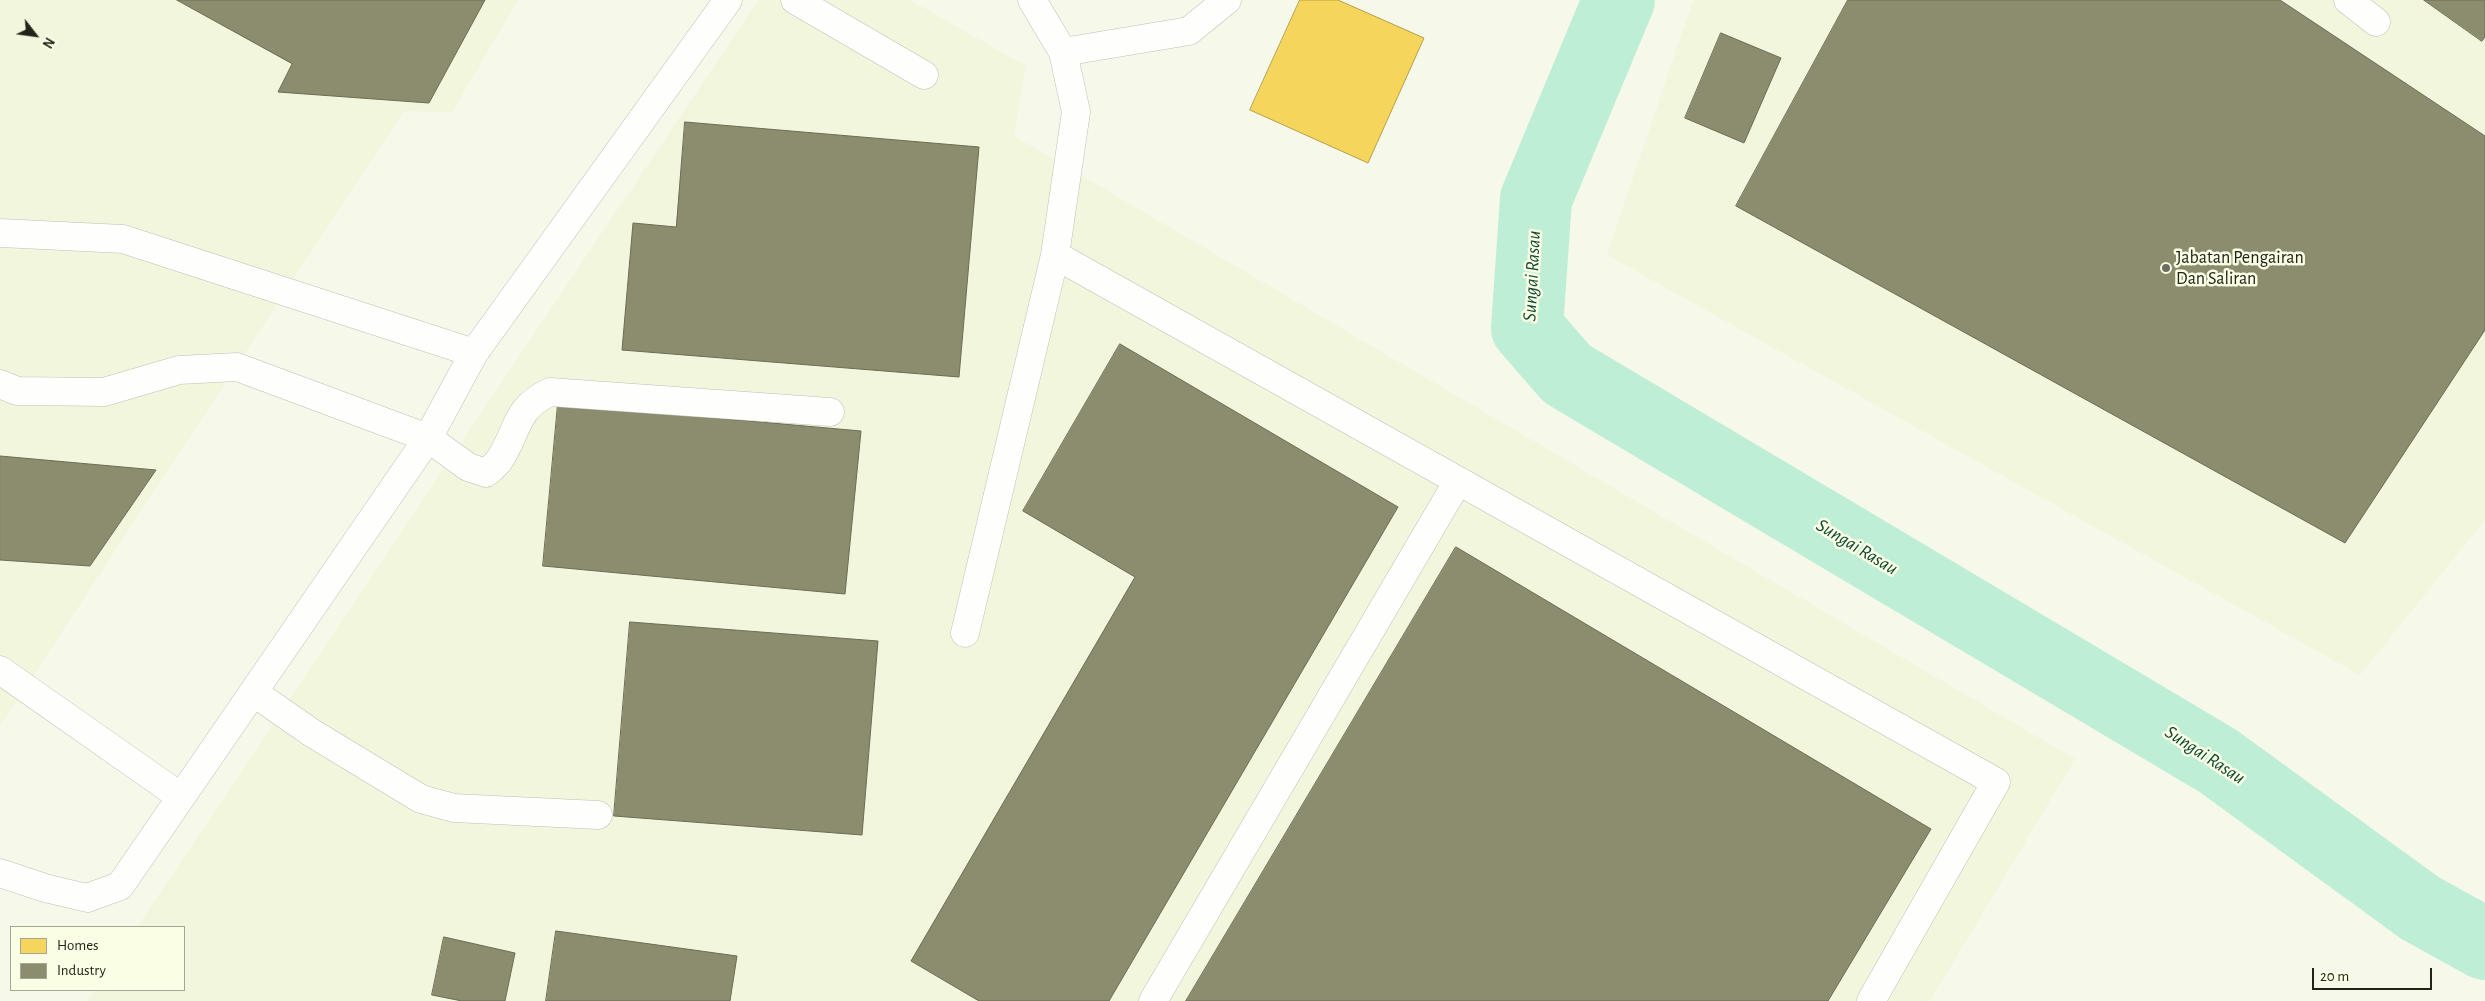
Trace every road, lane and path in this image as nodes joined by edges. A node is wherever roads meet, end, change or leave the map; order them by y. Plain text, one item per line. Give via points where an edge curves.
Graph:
1 (728, 0) edge
2 (795, 0) edge
3 (1032, 0) edge
4 (1226, 0) edge
5 (2348, 0) edge
6 (2376, 22) dead end
7 (1063, 52) junction
8 (924, 76) dead end
9 (0, 233) edge
10 (1055, 255) junction
11 (474, 353) junction
12 (0, 384) edge
13 (830, 412) dead end
14 (428, 438) junction
15 (1458, 481) junction
16 (965, 633) dead end
17 (0, 670) edge
18 (253, 692) junction
19 (181, 797) junction
20 (598, 814) dead end
21 (0, 873) edge
22 (1153, 1001) edge
23 (1871, 1001) edge

1 - 11 street
2 - 8 street
3 - 7 street
4 - 7 street via 1189,31
5 - 6 street
7 - 10 street via 1076,112
9 - 11 street via 123,239
10 - 15 street
10 - 16 street
11 - 14 street
12 - 14 street via 17,391 104,392 179,370 237,367
13 - 14 street via 550,392 535,399 522,414 500,460 486,473 468,467
14 - 18 street
15 - 22 street
15 - 23 street via 1996,782
17 - 19 street
18 - 19 street
18 - 20 street via 312,733 421,799 454,808
19 - 21 street via 120,886 87,898

